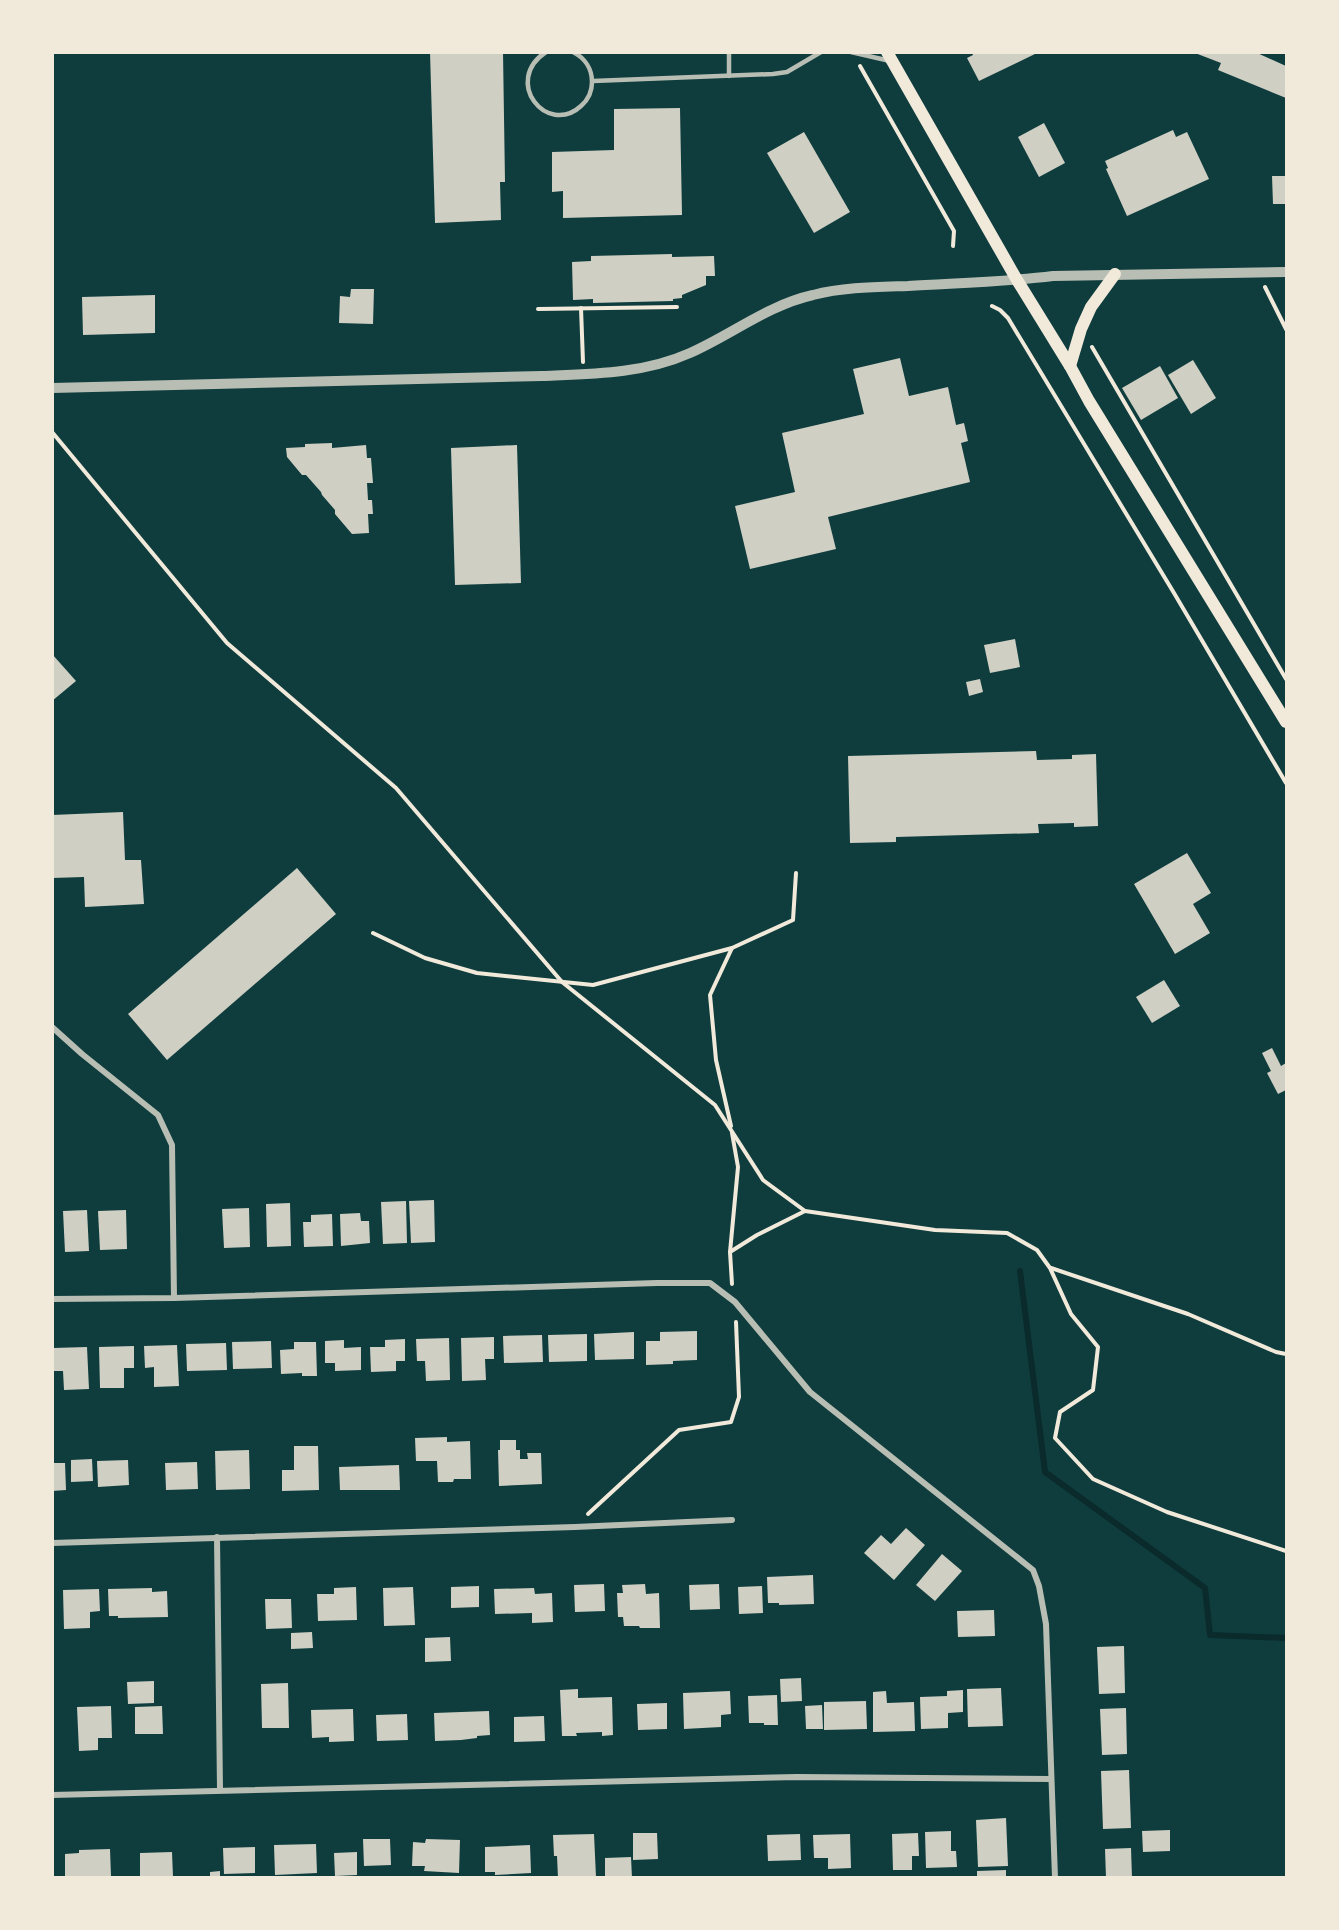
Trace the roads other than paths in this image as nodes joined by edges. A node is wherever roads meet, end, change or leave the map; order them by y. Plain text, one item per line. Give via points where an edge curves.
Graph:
1 (546, 52) edge
2 (573, 52) edge
3 (729, 52) edge
4 (820, 52) edge
5 (852, 53) edge
6 (889, 57) edge
7 (729, 76) junction
8 (592, 81) junction
9 (1287, 272) edge
10 (1115, 274) junction
11 (1017, 280) junction
12 (1070, 366) junction
13 (52, 388) edge
14 (1287, 722) edge
15 (52, 1027) edge
16 (174, 1298) junction
17 (52, 1299) edge
18 (732, 1520) dead end
19 (217, 1537) junction
20 (52, 1543) edge
21 (1051, 1779) junction
22 (220, 1790) junction
23 (52, 1795) edge
24 (1055, 1878) edge

1 - 8 lane via 538,57 527,76 531,98 546,112 568,114 578,109 586,102
2 - 8 lane via 586,62
3 - 7 lane
4 - 7 lane via 787,72
5 - 6 lane
6 - 11 main road
7 - 8 lane
9 - 10 street
10 - 11 street
10 - 12 main road via 1091,307
11 - 12 main road
11 - 13 street via 840,289 810,295 783,304 705,346 659,365 622,372
12 - 14 main road
15 - 16 street via 158,1115 172,1145
16 - 17 street
16 - 21 street via 710,1283 735,1302 810,1392 1033,1570 1046,1624
18 - 19 street
19 - 20 street
19 - 22 street
21 - 22 street via 797,1777
21 - 24 street
22 - 23 street

